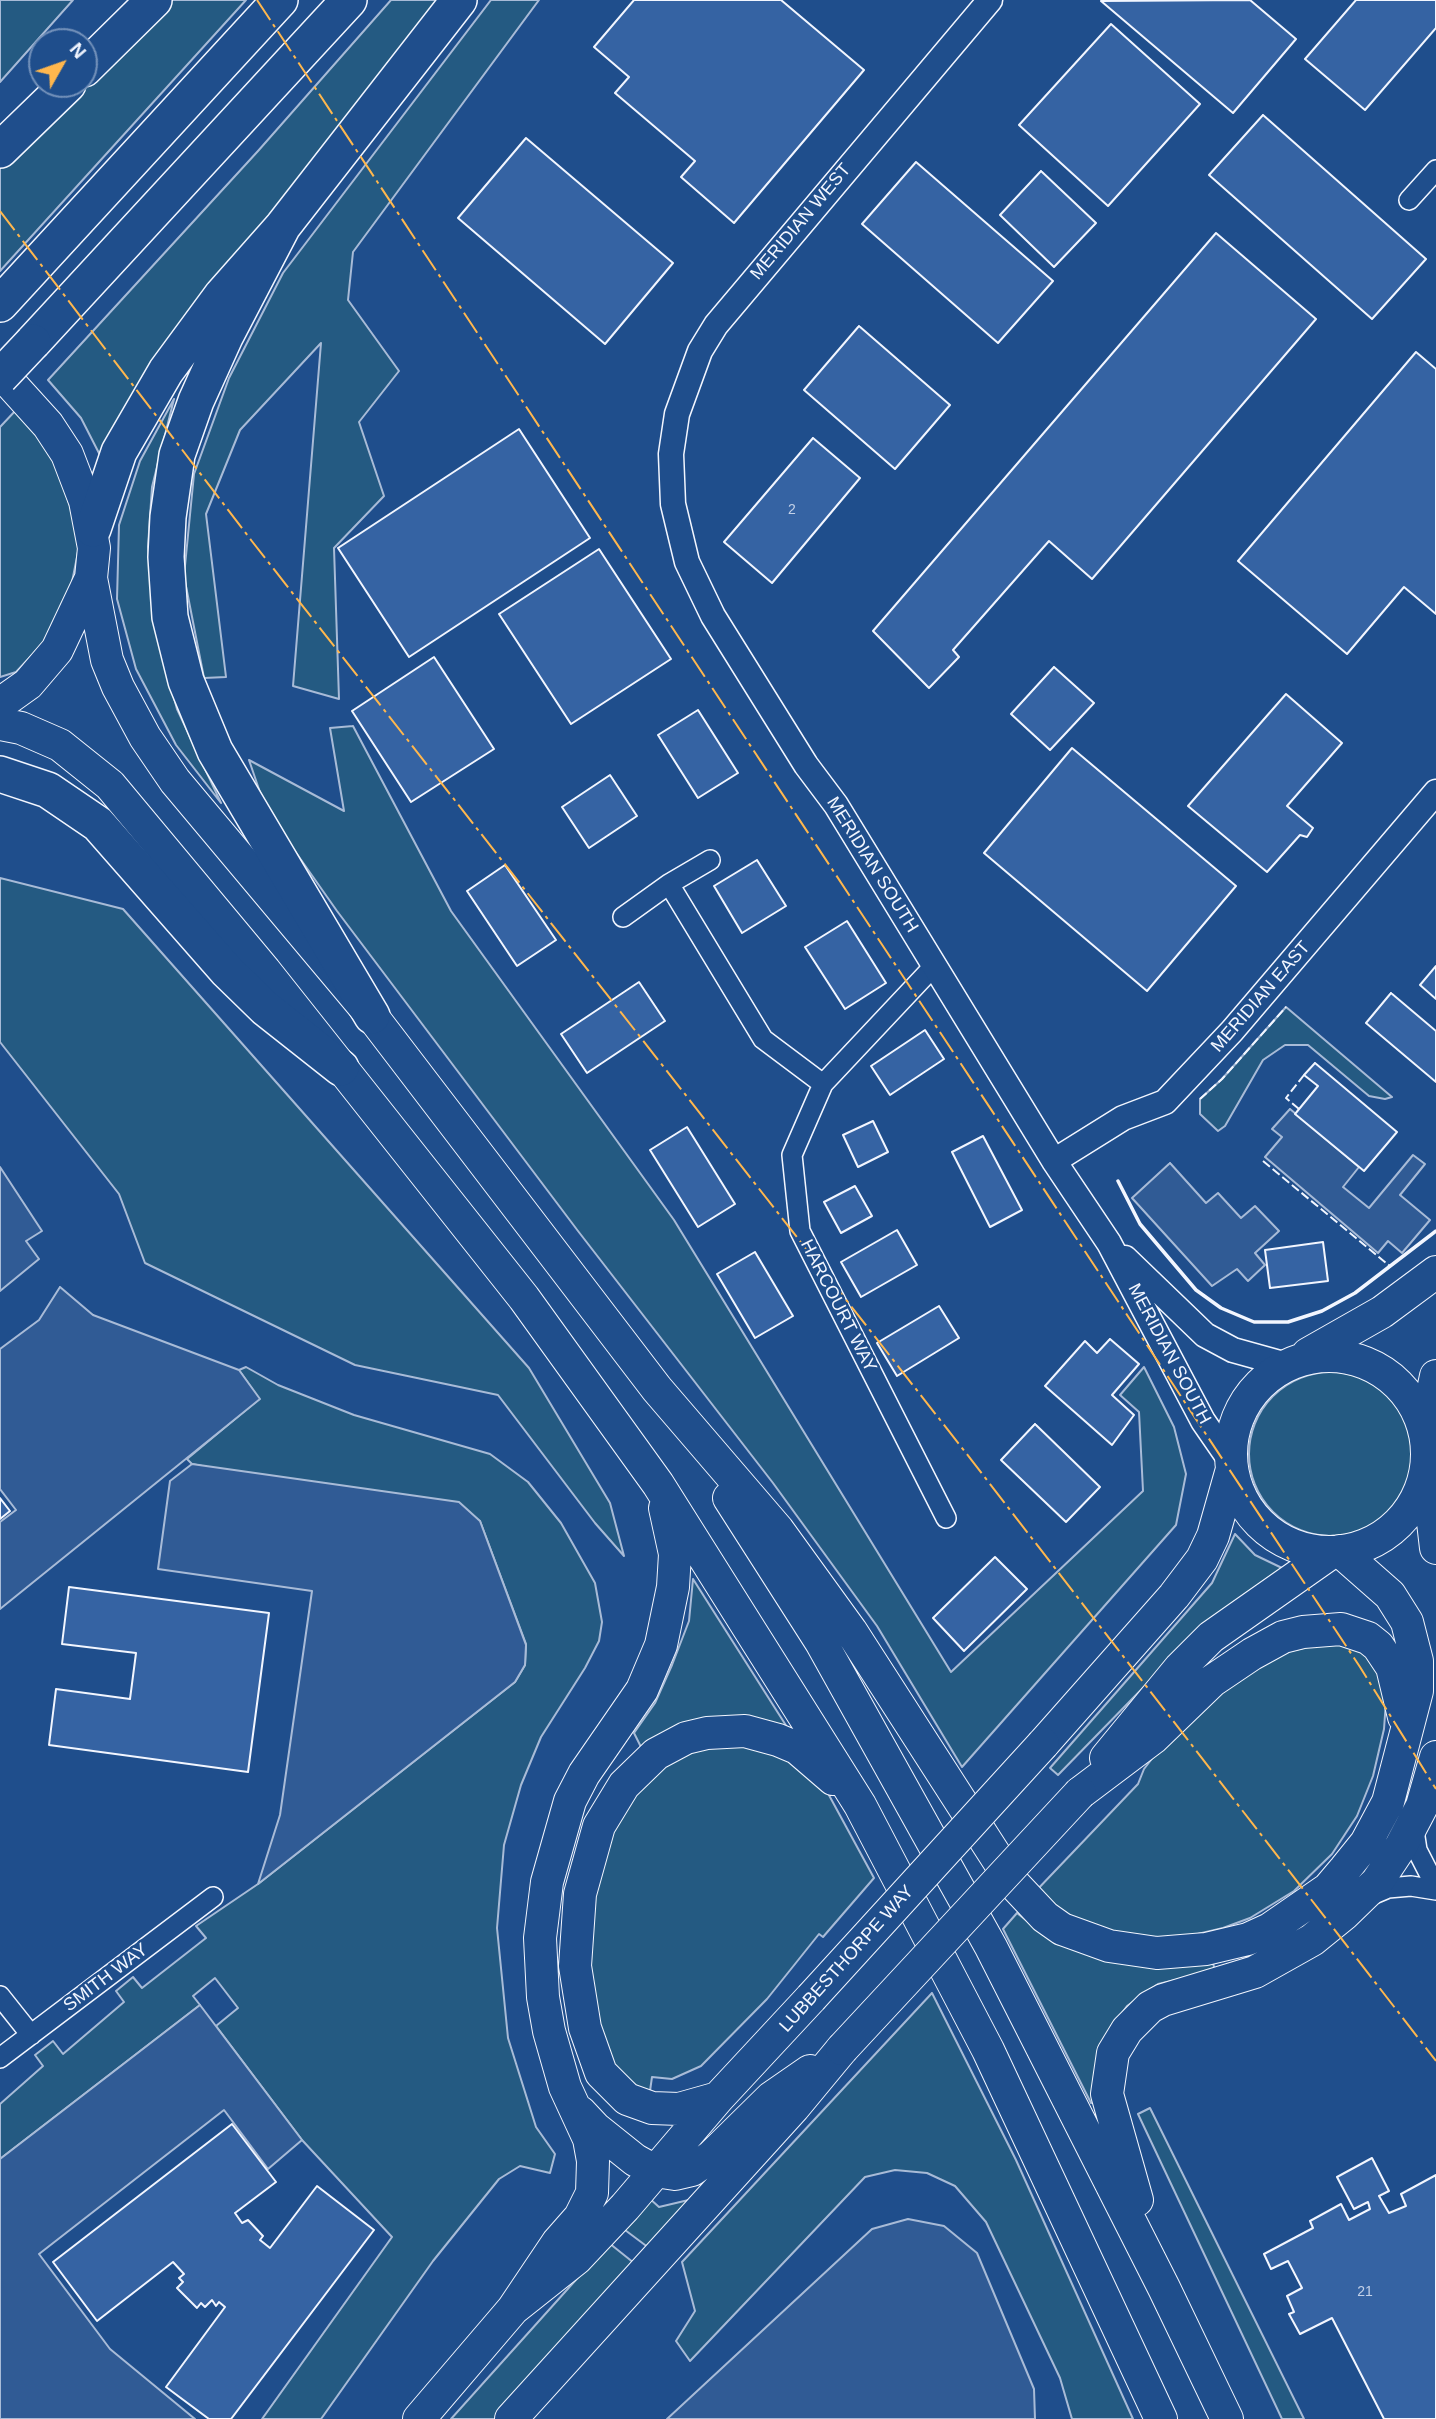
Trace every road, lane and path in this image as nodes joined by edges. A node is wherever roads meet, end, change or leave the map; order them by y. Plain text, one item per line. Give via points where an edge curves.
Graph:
1 (154, 0) edge
2 (280, 0) edge
3 (349, 0) edge
4 (459, 0) edge
5 (990, 0) edge
6 (98, 54) edge
7 (54, 98) edge
8 (0, 150) edge
9 (1436, 170) edge
10 (1409, 200) dead end
11 (283, 226) junction
12 (0, 304) edge
13 (0, 374) edge
14 (671, 473) joint
15 (93, 529) junction
16 (90, 578) junction
17 (0, 704) edge
18 (0, 724) edge
19 (0, 774) edge
20 (1436, 792) edge
21 (710, 860) dead end
22 (669, 884) junction
23 (623, 917) dead end
24 (934, 966) junction
25 (372, 1016) junction
26 (341, 1069) junction
27 (823, 1084) junction
28 (1054, 1161) junction
29 (1109, 1243) junction
30 (1436, 1272) edge
31 (1291, 1363) junction
32 (1436, 1376) edge
33 (657, 1389) junction
34 (1427, 1457) junction
35 (1232, 1466) junction
36 (659, 1484) junction
37 (946, 1518) dead end
38 (1436, 1548) edge
39 (1336, 1551) junction
40 (1406, 1729) junction
41 (1436, 1757) edge
42 (1080, 1793) junction
43 (860, 1805) junction
44 (1413, 1823) junction
45 (1436, 1888) edge
46 (213, 1897) dead end
47 (1360, 1899) junction
48 (0, 1996) edge
49 (31, 2035) junction
50 (842, 2049) junction
51 (0, 2058) edge
52 (718, 2098) junction
53 (577, 2108) junction
54 (655, 2171) junction
55 (1164, 2288) junction
56 (513, 2309) junction
57 (419, 2419) edge
58 (511, 2419) edge
59 (1161, 2419) edge
60 (1227, 2419) edge

1 - 6 highway
2 - 12 highway
3 - 13 highway, bridge
4 - 11 highway
5 - 14 street, MERIDIAN WEST via 716,325 681,399 672,436
7 - 8 highway
9 - 10 street
11 - 15 highway via 222,295 166,371 119,452
11 - 25 highway via 225,337 177,455 167,544 170,617 186,681 215,751
13 - 15 highway via 42,418 67,454
14 - 24 street, MERIDIAN SOUTH via 679,535 698,588
15 - 16 highway
16 - 17 highway via 57,650 28,684
16 - 25 highway via 107,660 145,737 190,802
18 - 26 highway via 60,746 110,785
19 - 26 highway via 48,790 98,824 227,971
20 - 28 street, MERIDIAN EAST via 1232,1031 1165,1102 1123,1118
21 - 22 street
22 - 23 street
22 - 27 street via 763,1038
24 - 27 street, HARCOURT WAY
24 - 28 street, MERIDIAN SOUTH
25 - 33 highway
26 - 36 highway via 524,1298
27 - 37 street, HARCOURT WAY via 792,1156 800,1231
28 - 29 street, MERIDIAN SOUTH
29 - 31 street, MERIDIAN SOUTH via 1205,1335 1233,1350
29 - 35 street, MERIDIAN SOUTH via 1203,1421
30 - 31 highway via 1382,1312
31 - 34 highway via 1334,1356 1384,1372 1418,1412
31 - 35 highway via 1258,1386 1244,1405 1232,1439
32 - 34 highway via 1427,1419
33 - 40 highway via 778,1531 943,1771 1013,1883 1030,1904 1062,1929 1110,1946 1157,1952 1226,1945 1270,1929 1328,1889 1366,1843 1388,1802
33 - 55 highway via 821,1642 866,1720 991,1947
34 - 38 highway
34 - 39 highway via 1415,1501 1399,1522 1378,1538
35 - 39 highway via 1244,1502 1267,1529 1304,1548
35 - 52 highway, LUBBESTHORPE WAY, bridge via 1213,1536 1174,1596
36 - 43 highway
36 - 53 highway via 675,1554 662,1645 642,1690 570,1801 547,1882 540,1938 543,1997 565,2087
39 - 40 highway via 1381,1585 1407,1622 1417,1661 1417,1690
39 - 42 highway via 1211,1637 1180,1668
40 - 42 highway via 1392,1667 1378,1646 1341,1629 1303,1632 1252,1654 1212,1682 1153,1738
41 - 44 highway
42 - 50 highway, bridge
43 - 52 highway via 797,1748 759,1733 721,1731 686,1738 656,1754 624,1785 599,1826 580,1894 575,1966 579,2001 597,2064 627,2099 652,2108 679,2109
43 - 59 highway via 999,2073
44 - 45 street via 1417,1850
44 - 47 highway via 1390,1865
45 - 47 street via 1388,1888
46 - 49 street, SMITH WAY
47 - 55 highway via 1312,1940 1255,1972 1177,1994 1150,2007 1127,2030 1113,2053 1107,2082 1111,2113
48 - 49 street
49 - 51 street, SMITH WAY
50 - 54 highway via 771,2098 692,2170 675,2174
50 - 58 highway
52 - 54 highway, LUBBESTHORPE WAY
53 - 54 highway via 595,2128
53 - 56 highway via 593,2161 592,2193 580,2217
54 - 56 highway, LUBBESTHORPE WAY via 576,2259
55 - 60 highway
56 - 57 highway, LUBBESTHORPE WAY

